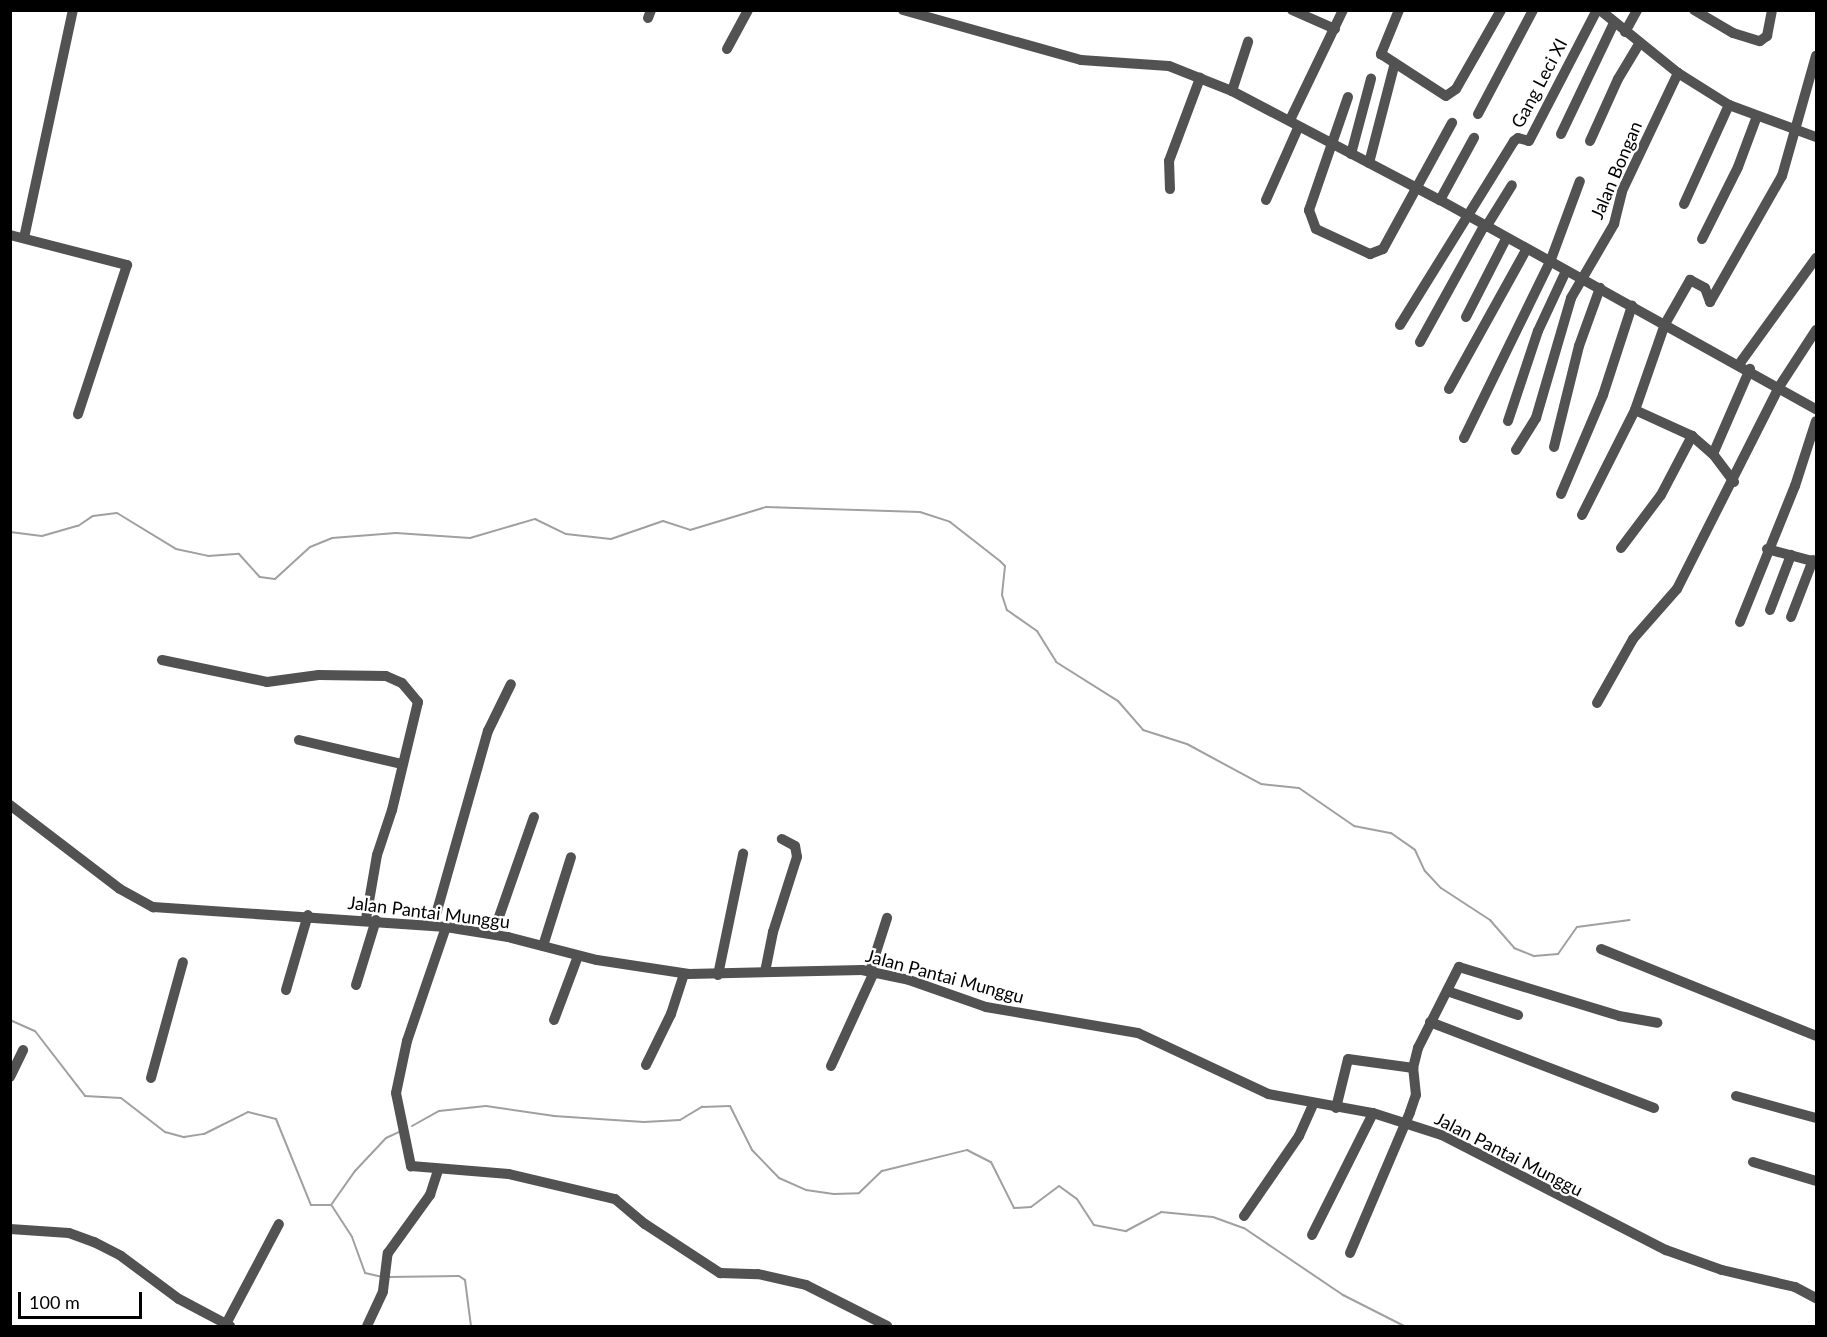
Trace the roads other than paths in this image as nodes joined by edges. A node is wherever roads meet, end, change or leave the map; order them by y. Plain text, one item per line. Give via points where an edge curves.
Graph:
1 (74, 10) edge
2 (748, 10) edge
3 (903, 10) edge
4 (1292, 10) edge
5 (1343, 10) edge
6 (1399, 10) edge
7 (1501, 10) edge
8 (1533, 10) edge
9 (1598, 10) edge
10 (1637, 10) edge
11 (1694, 10) edge
12 (1772, 10) edge
13 (1614, 22) junction
14 (1335, 29) junction
15 (1625, 32) junction
16 (1248, 42) dead end
17 (1639, 44) junction
18 (727, 50) dead end
19 (1816, 57) edge
20 (1394, 66) junction
21 (1678, 73) junction
22 (1200, 78) junction
23 (1371, 79) dead end
24 (1232, 91) junction
25 (1348, 97) dead end
26 (1729, 105) junction
27 (1478, 114) dead end
28 (1757, 116) junction
29 (1452, 123) dead end
30 (1294, 124) junction
31 (1796, 131) junction
32 (1561, 134) dead end
33 (1816, 137) edge
34 (1474, 138) dead end
35 (1590, 141) dead end
36 (1330, 143) junction
37 (1351, 154) junction
38 (1369, 163) junction
39 (1580, 181) dead end
40 (1512, 185) dead end
41 (1416, 187) junction
42 (1170, 189) dead end
43 (1266, 200) dead end
44 (1440, 200) junction
45 (1684, 204) dead end
46 (1465, 215) junction
47 (1485, 226) junction
48 (10, 235) edge
49 (24, 238) junction
50 (1506, 239) junction
51 (1701, 239) dead end
52 (1526, 250) junction
53 (1816, 258) edge
54 (1550, 262) junction
55 (1566, 271) junction
56 (1581, 278) junction
57 (1600, 288) junction
58 (1632, 306) junction
59 (1466, 317) dead end
60 (1665, 324) junction
61 (1400, 325) dead end
62 (1816, 330) edge
63 (1420, 342) dead end
64 (1745, 366) junction
65 (1779, 387) junction
66 (1449, 389) dead end
67 (1816, 409) edge
68 (1635, 410) junction
69 (78, 414) dead end
70 (1508, 421) dead end
71 (1816, 421) edge
72 (1692, 436) junction
73 (1464, 438) dead end
74 (1554, 447) dead end
75 (1516, 450) dead end
76 (1713, 454) junction
77 (1734, 482) junction
78 (1561, 494) dead end
79 (1582, 515) dead end
80 (1621, 548) dead end
81 (1767, 549) junction
82 (1791, 555) junction
83 (1815, 561) edge
84 (1770, 610) dead end
85 (1791, 617) dead end
86 (1740, 622) dead end
87 (162, 660) dead end
88 (511, 684) dead end
89 (1597, 703) dead end
90 (299, 740) dead end
91 (401, 764) junction
92 (12, 810) edge
93 (534, 816) dead end
94 (782, 839) dead end
95 (743, 854) dead end
96 (571, 857) dead end
97 (308, 915) junction
98 (887, 918) dead end
99 (371, 920) junction
100 (433, 925) junction
101 (446, 927) junction
102 (494, 934) junction
103 (543, 946) junction
104 (1601, 949) dead end
105 (578, 956) junction
106 (183, 962) dead end
107 (765, 972) junction
108 (872, 972) junction
109 (684, 974) junction
110 (718, 975) junction
111 (356, 985) dead end
112 (286, 990) dead end
113 (1447, 991) junction
114 (1518, 1015) dead end
115 (554, 1020) dead end
116 (1431, 1022) junction
117 (1657, 1023) dead end
118 (1816, 1036) edge
119 (23, 1050) dead end
120 (646, 1065) dead end
121 (831, 1066) dead end
122 (1413, 1068) junction
123 (10, 1077) edge
124 (151, 1077) dead end
125 (1736, 1096) dead end
126 (1313, 1105) junction
127 (1336, 1108) junction
128 (1654, 1108) dead end
129 (1373, 1113) junction
130 (1816, 1118) edge
131 (1404, 1123) junction
132 (1753, 1162) dead end
133 (438, 1170) junction
134 (1816, 1181) edge
135 (1244, 1216) dead end
136 (279, 1224) dead end
137 (10, 1228) edge
138 (1312, 1235) dead end
139 (1350, 1253) dead end
140 (1816, 1298) edge
141 (228, 1325) edge
142 (367, 1326) edge
143 (887, 1326) edge

1 - 49 street
2 - 18 street
3 - 22 street via 1081,60 1169,66
4 - 14 street
5 - 14 street
6 - 20 street via 1380,50
7 - 20 street via 1452,93 1443,96
8 - 27 street
9 - 13 street
9 - 46 street, Gang Leci XI via 1529,141 1515,139
10 - 15 street
11 - 12 street via 1733,33 1760,41 1767,36
13 - 15 street
13 - 32 street
14 - 30 street
15 - 17 street
16 - 24 street
17 - 21 street
17 - 35 street
19 - 31 street
20 - 38 street
21 - 26 street
21 - 56 street, Jalan Bongan via 1622,191 1614,224
22 - 24 street
22 - 42 street via 1169,161
23 - 37 street
24 - 30 street
25 - 36 street
26 - 28 street
26 - 45 street
28 - 31 street
28 - 51 street via 1738,167
29 - 41 street
30 - 36 street
30 - 43 street
31 - 33 street
31 - 60 street via 1782,176 1710,302 1705,288 1690,280
34 - 44 street
36 - 37 street
36 - 41 street via 1309,201 1316,229 1370,254 1380,253
37 - 38 street
38 - 41 street
39 - 54 street
40 - 47 street
41 - 44 street
44 - 46 street
46 - 47 street
46 - 61 street
47 - 50 street
47 - 63 street
48 - 49 street
49 - 69 street via 127,265
50 - 52 street
50 - 59 street
52 - 54 street
52 - 66 street
53 - 64 street
54 - 55 street
54 - 73 street
55 - 56 street
55 - 70 street via 1538,331
56 - 57 street
56 - 75 street, Jalan Bongan via 1571,298 1536,418
57 - 58 street
57 - 74 street via 1579,345
58 - 60 street
58 - 78 street via 1603,395
60 - 64 street
60 - 68 street
62 - 65 street
64 - 65 street
64 - 76 street
65 - 67 street
65 - 77 street
68 - 72 street
68 - 79 street
71 - 81 street via 1795,486
72 - 76 street
72 - 80 street via 1662,495
76 - 77 street
77 - 89 street via 1677,589 1633,639
81 - 82 street
81 - 86 street
82 - 83 street
82 - 84 street
83 - 85 street
87 - 91 street via 267,682 319,675 392,678 402,683 419,706
88 - 100 street via 488,731
90 - 91 street
91 - 99 street via 395,800 377,855
92 - 97 street, Jalan Pantai Munggu via 146,904
93 - 102 street
94 - 107 street via 795,846 797,857 772,932
95 - 110 street
96 - 103 street
97 - 99 street, Jalan Pantai Munggu
97 - 112 street
98 - 108 street
99 - 100 street, Jalan Pantai Munggu
99 - 111 street
100 - 101 street, Jalan Pantai Munggu
101 - 102 street, Jalan Pantai Munggu
101 - 133 street via 407,1041 396,1093 411,1166
102 - 103 street, Jalan Pantai Munggu
103 - 105 street, Jalan Pantai Munggu
104 - 118 street
105 - 109 street, Jalan Pantai Munggu
105 - 115 street
106 - 124 street
107 - 108 street, Jalan Pantai Munggu via 830,968
107 - 110 street, Jalan Pantai Munggu
108 - 121 street
108 - 126 street, Jalan Pantai Munggu via 986,1007 1138,1033 1234,1081
109 - 110 street, Jalan Pantai Munggu
109 - 120 street via 671,1014
113 - 114 street
113 - 116 street
113 - 117 street via 1463,965 1573,1002
116 - 122 street
116 - 128 street
119 - 123 street
122 - 127 street via 1348,1059
122 - 131 street via 1416,1095
125 - 130 street
126 - 127 street, Jalan Pantai Munggu
126 - 135 street via 1299,1136
127 - 129 street, Jalan Pantai Munggu
129 - 131 street, Jalan Pantai Munggu
129 - 138 street
131 - 139 street
131 - 140 street, Jalan Pantai Munggu via 1442,1136 1666,1250 1722,1270 1795,1287
132 - 134 street
133 - 142 street via 430,1195 388,1253 383,1291
133 - 143 street via 509,1174 615,1199 645,1224 720,1273 758,1274 806,1285
136 - 141 street
137 - 141 street via 69,1233 94,1242 121,1256 179,1299

